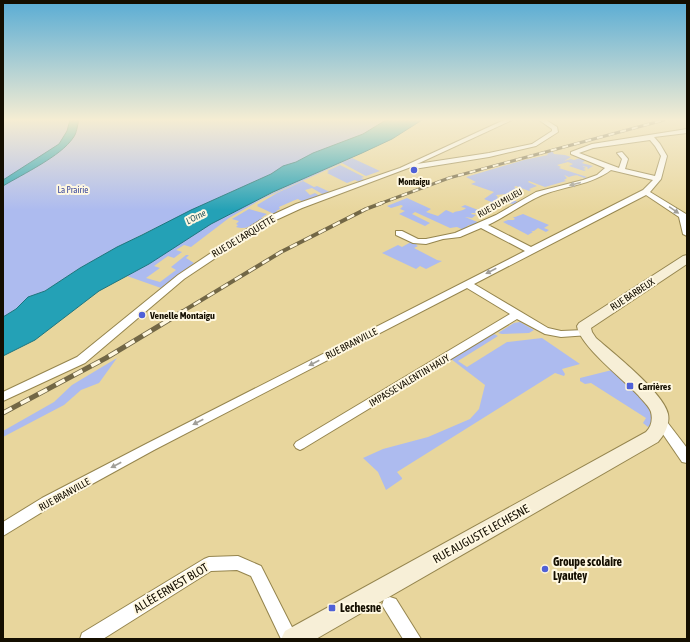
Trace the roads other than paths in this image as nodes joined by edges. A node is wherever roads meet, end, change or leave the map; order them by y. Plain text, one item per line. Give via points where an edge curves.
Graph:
1 (447, 150) edge
2 (512, 150) edge
3 (566, 150) edge
4 (581, 150) edge
5 (661, 150) edge
6 (573, 153) junction
7 (620, 153) dead end
8 (418, 164) junction
9 (610, 168) junction
10 (621, 170) junction
11 (658, 180) junction
12 (646, 192) junction
13 (482, 225) junction
14 (399, 233) dead end
15 (687, 234) edge
16 (532, 251) junction
17 (687, 259) edge
18 (467, 284) junction
19 (518, 314) junction
20 (585, 333) junction
21 (3, 397) edge
22 (660, 421) junction
23 (300, 445) dead end
24 (687, 458) edge
25 (3, 530) edge
26 (390, 604) dead end
27 (88, 639) edge
28 (292, 639) edge
29 (413, 639) edge

1 - 8 street, RUE DE L'ARQUETTE
2 - 8 street
3 - 6 street
4 - 6 street
5 - 11 street via 664,156
6 - 9 street
7 - 10 street via 625,159
8 - 21 street, RUE DE L'ARQUETTE via 285,212 262,223 199,260 81,360
9 - 10 street
9 -> 13 street, RUE DU MILIEU via 585,182 539,194
10 - 11 street
11 - 12 street, RUE BRANVILLE
12 -> 15 street via 683,216
12 - 16 street, RUE BRANVILLE
13 - 14 street, RUE DU MILIEU via 457,235 426,242 416,241
13 - 16 street
16 -> 18 street, RUE BRANVILLE
17 - 20 street, RUE BARBEUX via 584,326
18 - 19 street
18 -> 25 street, RUE BRANVILLE via 157,443 47,502
19 - 20 street via 552,333
19 - 23 street, IMPASSE VALENTIN HAUY
20 - 22 street via 655,404
22 - 24 street
22 - 28 street, RUE AUGUSTE LECHESNE via 652,437
26 - 29 street
27 - 28 street, ALLÉE ERNEST BLOT via 209,564 238,563 256,571

